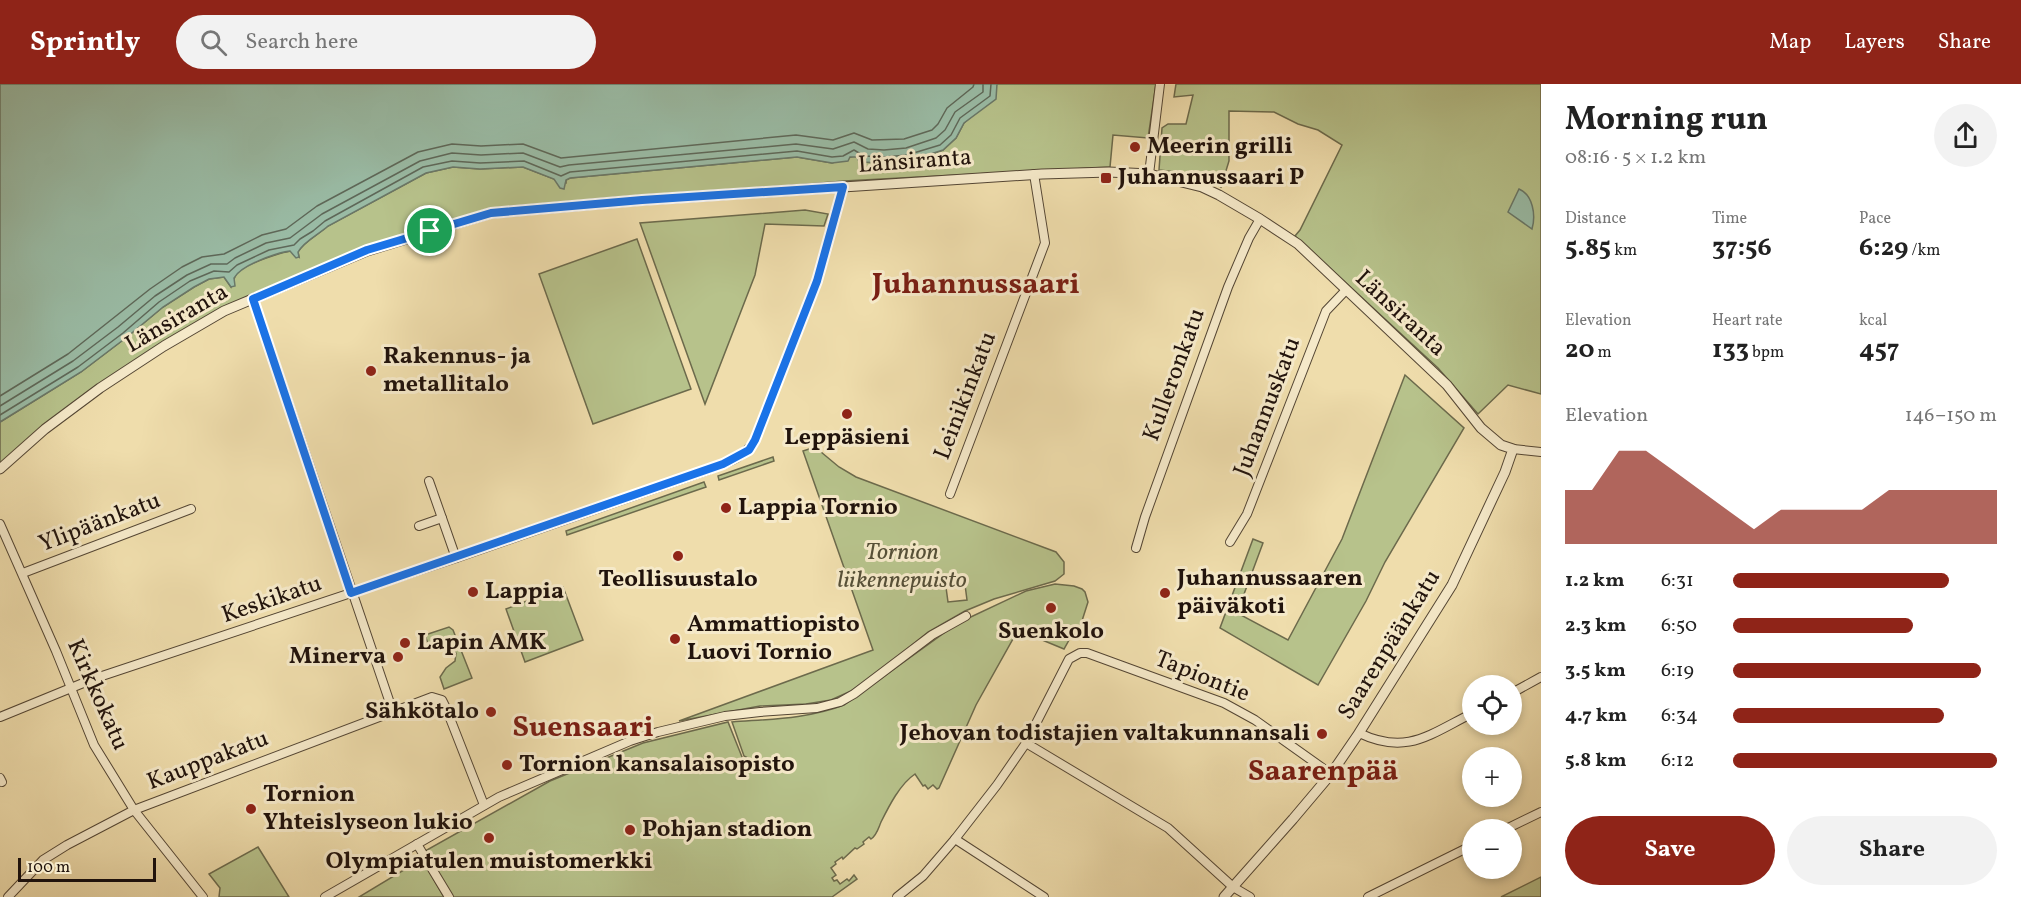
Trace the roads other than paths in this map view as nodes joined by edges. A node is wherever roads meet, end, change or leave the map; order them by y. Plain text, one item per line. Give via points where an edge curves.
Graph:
1 (1160, 84) edge
2 (1034, 174) junction
3 (1149, 174) junction
4 (843, 187) junction
5 (1260, 219) junction
6 (1346, 290) junction
7 (253, 299) junction
8 (1513, 449) junction
9 (1541, 452) edge
10 (0, 469) edge
11 (429, 481) dead end
12 (950, 494) dead end
13 (191, 509) dead end
14 (442, 518) junction
15 (0, 524) edge
16 (419, 526) dead end
17 (1230, 542) dead end
18 (1136, 548) dead end
19 (456, 558) junction
20 (22, 573) junction
21 (351, 593) junction
22 (966, 616) dead end
23 (1541, 677) edge
24 (1522, 687) edge
25 (70, 688) junction
26 (393, 712) junction
27 (0, 717) edge
28 (1462, 718) edge
29 (1359, 733) junction
30 (1026, 743) junction
31 (1330, 774) junction
32 (484, 805) junction
33 (134, 810) junction
34 (1541, 812) edge
35 (1522, 821) edge
36 (955, 839) junction
37 (417, 844) junction
38 (1462, 850) edge
39 (1233, 887) junction
40 (8, 897) edge
41 (203, 897) edge
42 (326, 897) edge
43 (449, 897) edge
44 (897, 897) edge
45 (1044, 897) edge
46 (1224, 897) edge
47 (1250, 897) edge
48 (1368, 897) edge

1 - 3 street
2 - 3 street, Länsiranta
2 - 4 street, Länsiranta
2 - 12 street, Leinikinkatu via 1045,243
3 - 5 street, Länsiranta via 1202,187
4 - 7 street, Länsiranta via 491,213 367,250
4 - 19 street, Keskikatu via 817,281 749,450 723,464
5 - 6 street, Länsiranta via 1298,244
5 - 18 street, Kulleronkatu via 1228,287
6 - 8 street, Länsiranta via 1447,385 1481,428 1501,445
6 - 17 street, Juhannuskatu via 1326,311 1247,514
7 - 10 street, Länsiranta via 164,346 109,382 45,429
7 - 21 street
8 - 9 street
8 - 29 street, Saarenpäänkatu via 1452,585
11 - 14 street
13 - 20 street, Ylipäänkatu
14 - 16 street
14 - 19 street
15 - 20 street, Kirkkokatu
19 - 21 street, Keskikatu
20 - 25 street, Kirkkokatu
21 - 25 street, Keskikatu
21 - 26 street
22 - 32 street via 932,635 840,702 817,708 725,716 658,732 585,759
23 - 24 street
25 - 27 street, Keskikatu
25 - 33 street, Kirkkokatu via 94,745
26 - 32 street, Kauppakatu via 432,697 442,700
26 - 33 street, Kauppakatu
28 - 29 street via 1406,743 1384,743
29 - 31 street, Saarenpäänkatu
30 - 31 street, Tapiontie via 1069,659 1087,653 1224,703 1255,720
30 - 36 street
30 - 39 street via 1167,828
31 - 39 street, Saarenpäänkatu
32 - 37 street
33 - 40 street, Kauppakatu via 43,860
33 - 41 street, Kirkkokatu
34 - 35 street
36 - 44 street
36 - 45 street
37 - 42 street
37 - 43 street
38 - 48 street
39 - 46 street, Saarenpäänkatu
39 - 47 street

